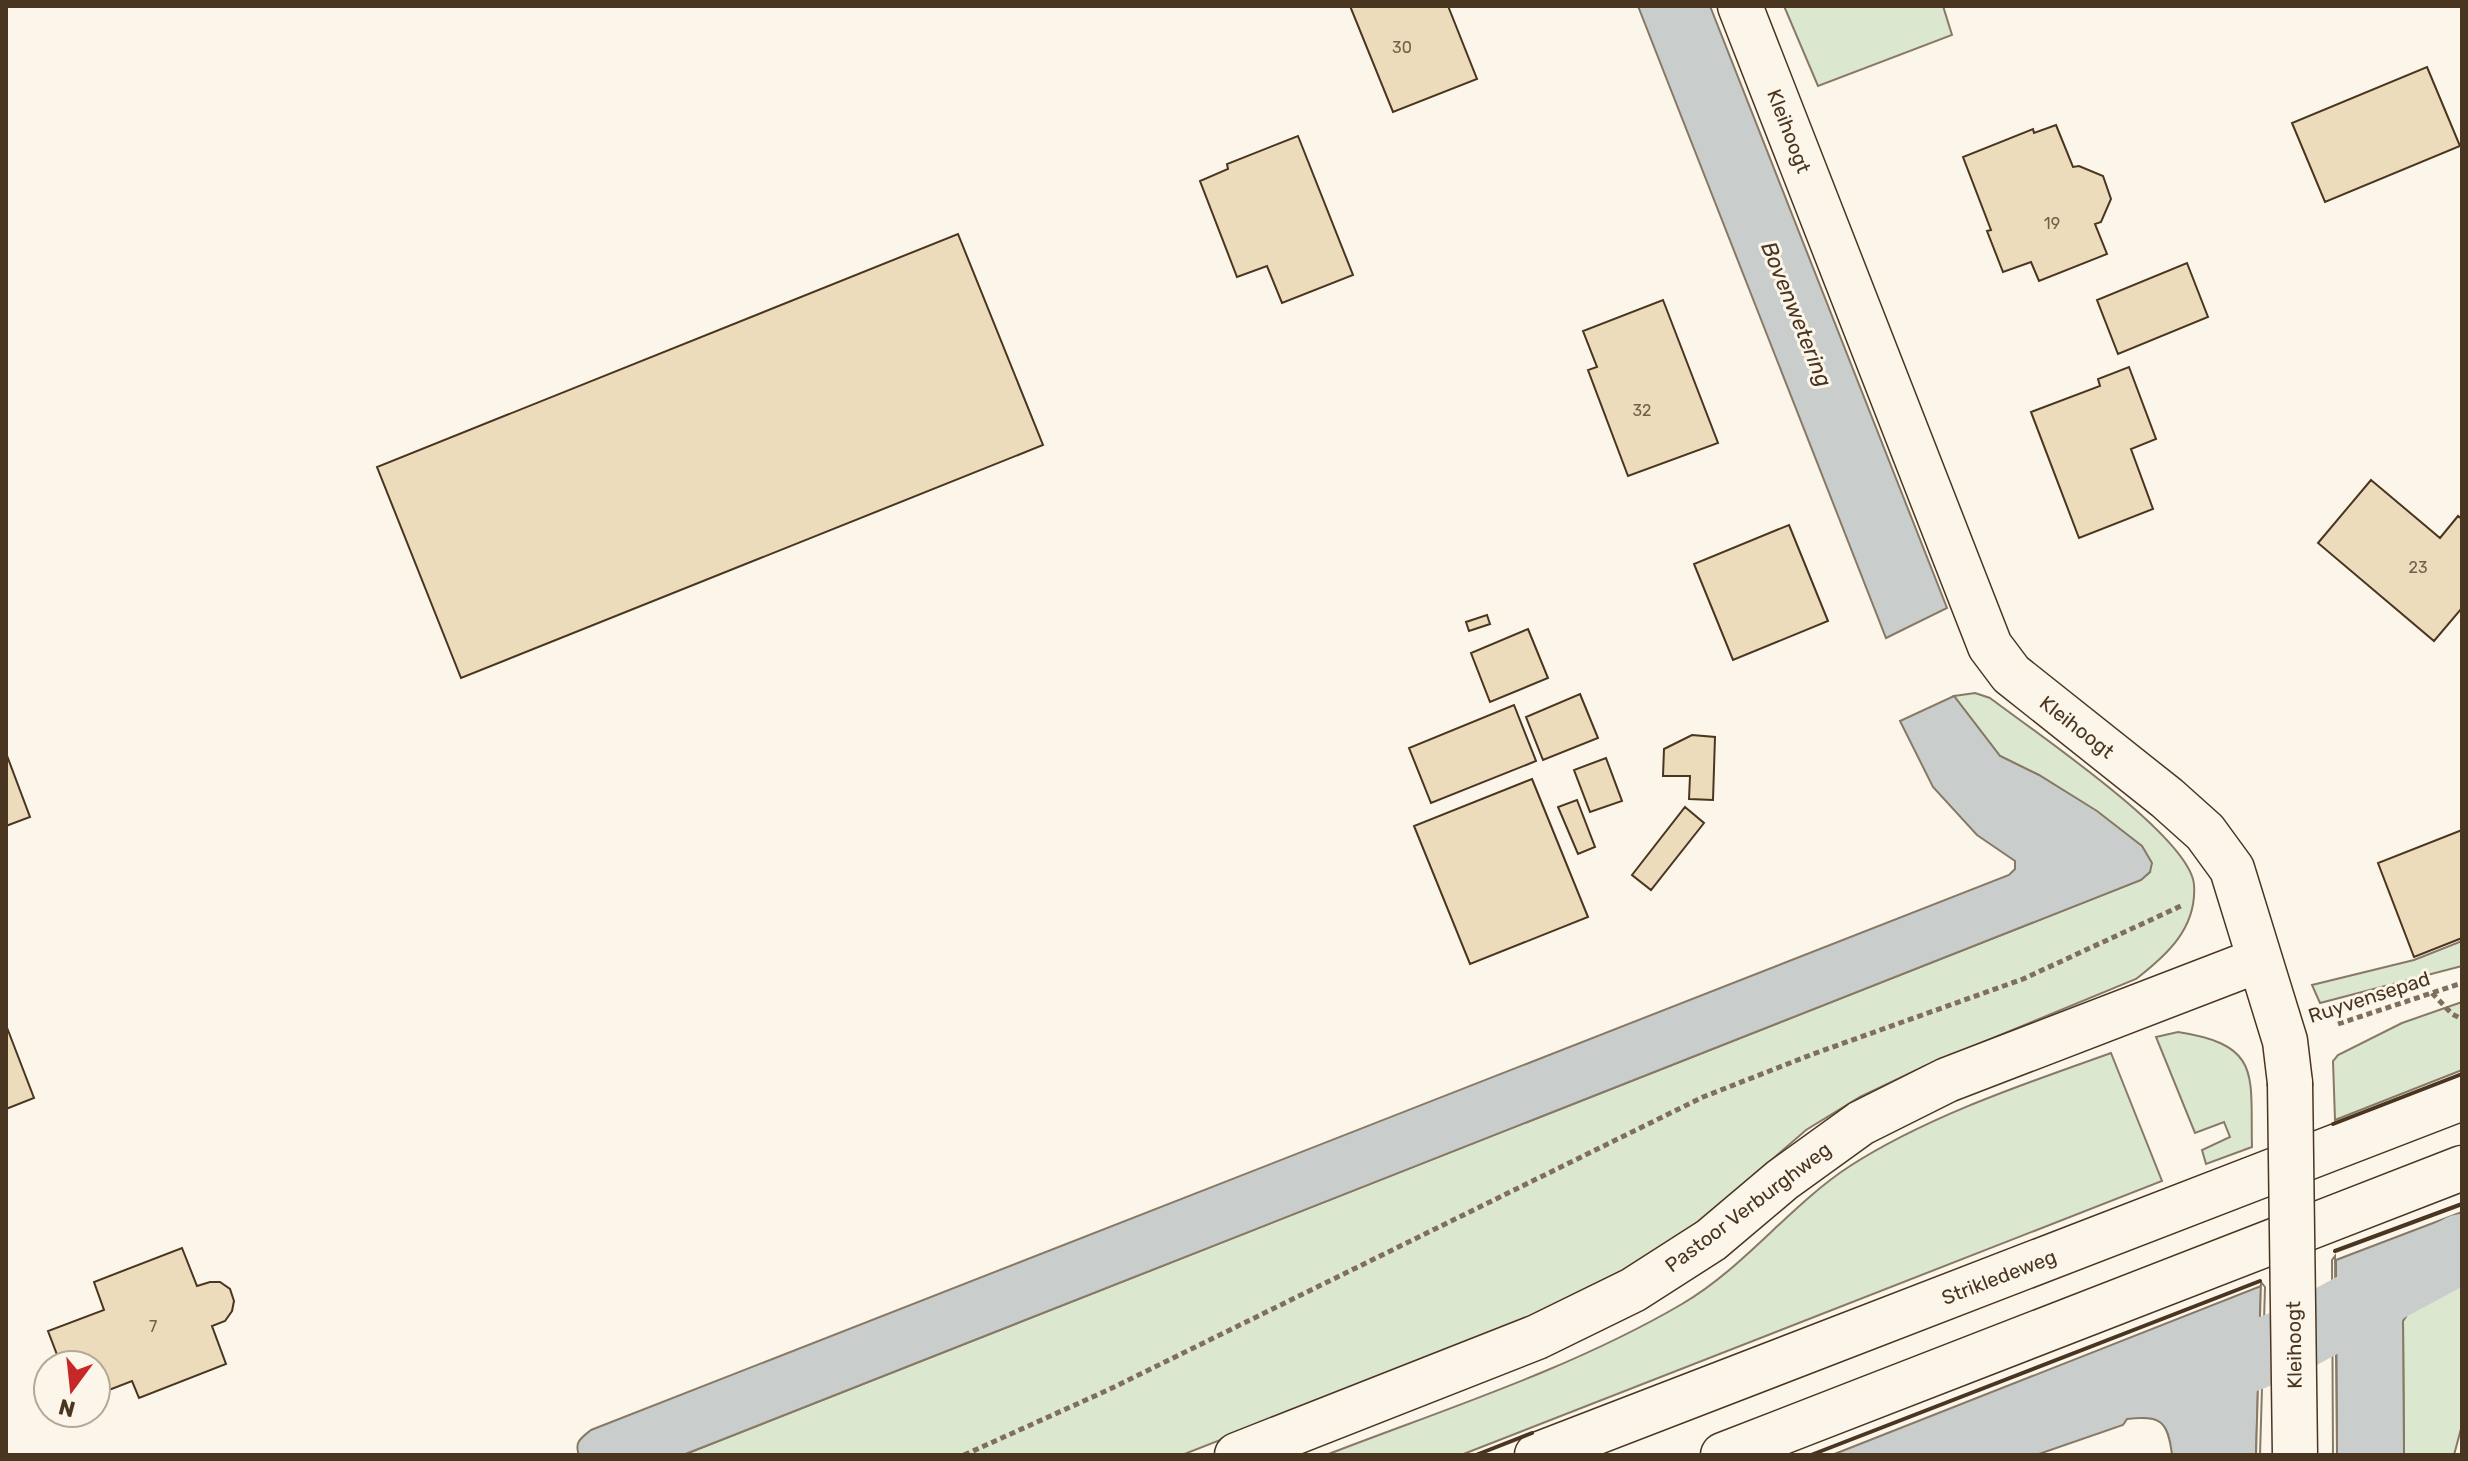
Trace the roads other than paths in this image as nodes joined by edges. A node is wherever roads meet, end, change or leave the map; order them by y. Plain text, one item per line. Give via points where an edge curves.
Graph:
1 (1740, 6) edge
2 (2259, 960) junction
3 (2462, 1098) edge
4 (2462, 1168) edge
5 (1237, 1455) edge
6 (1537, 1455) edge
7 (1723, 1455) edge
8 (2295, 1455) edge

1 - 2 street, Kleihoogt via 1990,646 2011,674 2205,832 2232,869
2 - 5 street, Pastoor Verburghweg via 1947,1080 1861,1123 1711,1240 1633,1290 1537,1337
2 - 8 street, Kleihoogt, bridge via 2288,1062
3 - 6 street, Strikledeweg
4 - 7 street

